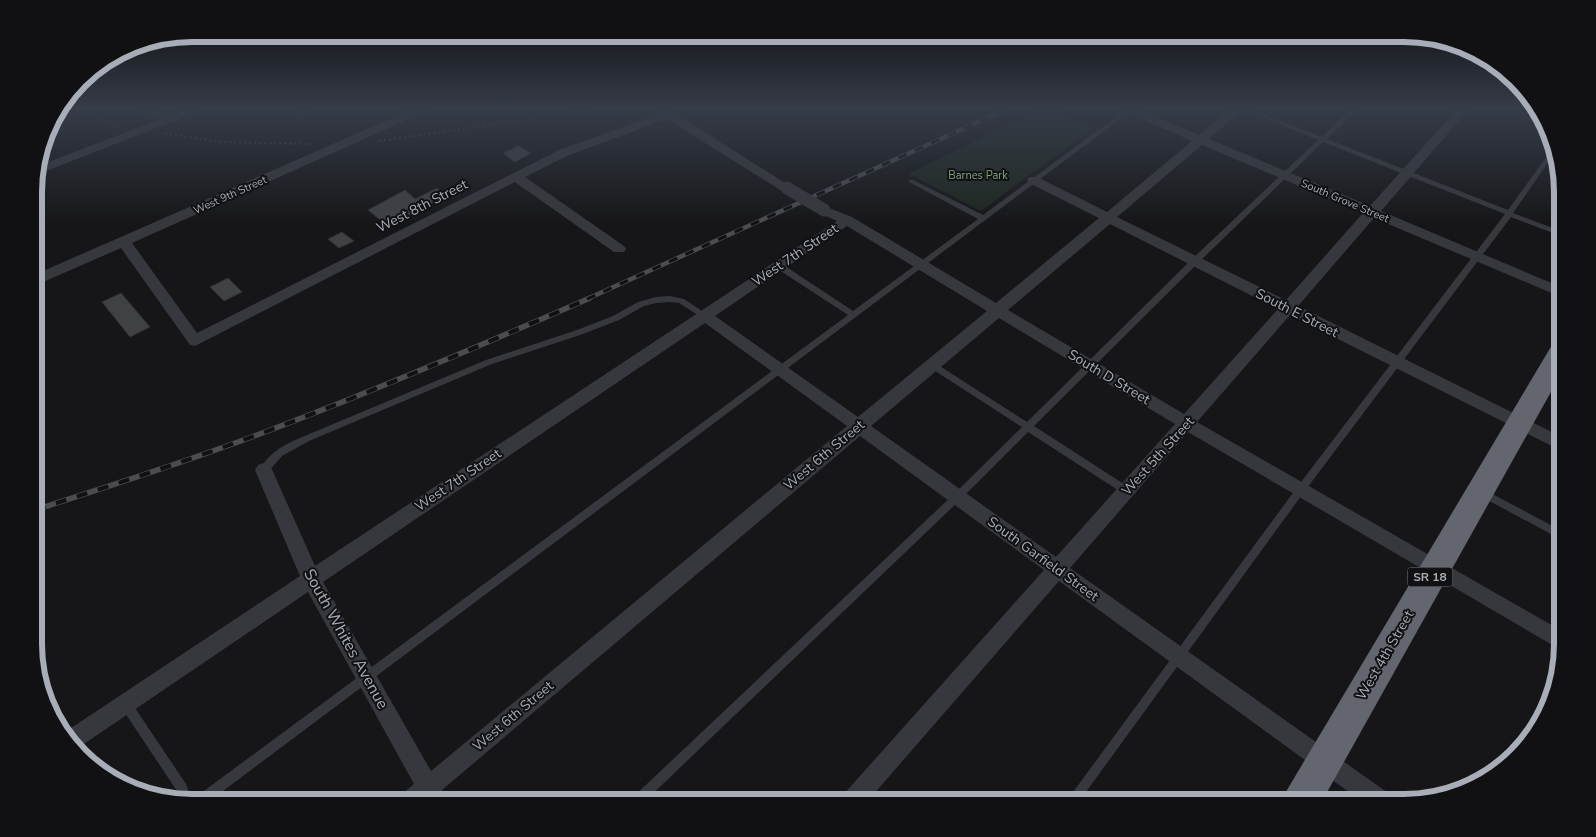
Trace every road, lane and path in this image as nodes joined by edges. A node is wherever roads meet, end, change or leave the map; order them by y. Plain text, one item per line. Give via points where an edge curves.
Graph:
1 (98, 147) edge
2 (336, 147) edge
3 (577, 147) edge
4 (722, 147) edge
5 (1078, 147) edge
6 (1192, 147) edge
7 (1218, 147) edge
8 (1316, 147) edge
9 (1341, 147) edge
10 (1429, 147) edge
11 (1549, 157) edge
12 (45, 168) edge
13 (1406, 173) junction
14 (1286, 176) junction
15 (516, 177) junction
16 (1033, 180) junction
17 (911, 181) dead end
18 (787, 188) joint
19 (1372, 212) junction
20 (1509, 214) junction
21 (982, 218) junction
22 (1107, 218) junction
23 (846, 220) junction
24 (1554, 231) edge
25 (124, 242) junction
26 (618, 249) dead end
27 (1477, 257) junction
28 (1194, 262) junction
29 (922, 264) junction
30 (778, 266) junction
31 (43, 278) edge
32 (1554, 289) edge
33 (1288, 308) junction
34 (998, 309) junction
35 (853, 315) junction
36 (704, 316) junction
37 (1396, 362) junction
38 (932, 365) junction
39 (1090, 365) junction
40 (778, 369) junction
41 (1554, 369) edge
42 (1186, 423) junction
43 (1519, 424) junction
44 (858, 426) junction
45 (1028, 427) junction
46 (1554, 441) edge
47 (264, 470) joint
48 (1301, 489) junction
49 (1126, 491) junction
50 (1480, 491) junction
51 (957, 497) junction
52 (1554, 532) edge
53 (1436, 567) junction
54 (1057, 569) junction
55 (311, 579) junction
56 (1554, 636) edge
57 (1179, 657) junction
58 (366, 677) junction
59 (125, 704) junction
60 (75, 737) edge
61 (1324, 760) junction
62 (184, 794) edge
63 (209, 794) edge
64 (432, 794) edge
65 (434, 794) edge
66 (644, 794) edge
67 (859, 794) edge
68 (1078, 794) edge
69 (1305, 794) edge
70 (1370, 794) edge

1 - 12 street
2 - 25 street, West 9th Street
3 - 15 street, West 8th Street
4 - 18 street, South D Street
5 - 16 lane
6 - 22 street, West 6th Street
7 - 14 street, South Grove Street
8 - 14 lane
9 - 13 lane
10 - 13 street, West 5th Street
11 - 20 lane
13 - 19 street, West 5th Street
13 - 20 lane
14 - 19 street, South Grove Street
14 - 28 lane
15 - 25 street, West 8th Street via 195,341
15 - 26 street
16 - 21 lane
16 - 22 street, South E Street
17 - 21 lane
18 - 23 street, South D Street, bridge
19 - 27 street, South Grove Street
19 - 33 street, West 5th Street
20 - 24 lane
20 - 27 lane
21 - 29 lane
22 - 28 street, South E Street
22 - 34 street, West 6th Street
23 - 29 street, South D Street
23 - 30 street, West 7th Street
25 - 31 street, West 9th Street
27 - 32 street, South Grove Street
27 - 37 lane
28 - 33 street, South E Street
28 - 39 lane
29 - 34 street, South D Street
29 - 35 lane
30 - 35 lane
30 - 36 street, West 7th Street
33 - 37 street, South E Street
33 - 42 street, West 5th Street
34 - 38 street, West 6th Street
34 - 39 street, South D Street
35 - 40 lane
36 - 40 street, South Garfield Street
36 - 47 lane via 670,298 640,304 589,329 489,362 313,436 278,453
36 - 55 street, West 7th Street
37 - 43 street, South E Street
37 - 48 lane
38 - 44 street, West 6th Street
38 - 45 lane
39 - 42 street, South D Street
39 - 45 lane
40 - 44 street, South Garfield Street
40 - 58 lane
41 - 43 highway, West 4th Street / SR 18
42 - 48 street, South D Street
42 - 49 street, West 5th Street
43 - 46 street, South E Street
43 - 50 highway, West 4th Street / SR 18
44 - 51 street, South Garfield Street
44 - 65 street, West 6th Street
45 - 49 lane
45 - 51 lane
47 - 55 street, South Whites Avenue
48 - 53 street, South D Street
48 - 57 lane
49 - 54 street, West 5th Street
50 - 52 lane
50 - 53 highway, West 4th Street / SR 18
51 - 54 street, South Garfield Street
51 - 66 lane
53 - 56 street, South D Street
53 - 61 highway, West 4th Street / SR 18
54 - 57 street, South Garfield Street
54 - 67 street, West 5th Street
55 - 58 street, South Whites Avenue
55 - 59 street, West 7th Street
57 - 61 street, South Garfield Street
57 - 68 lane
58 - 63 lane
58 - 64 street, South Whites Avenue
59 - 60 street, West 7th Street
59 - 62 lane
61 - 69 highway, West 4th Street / SR 18
61 - 70 street, South Garfield Street

